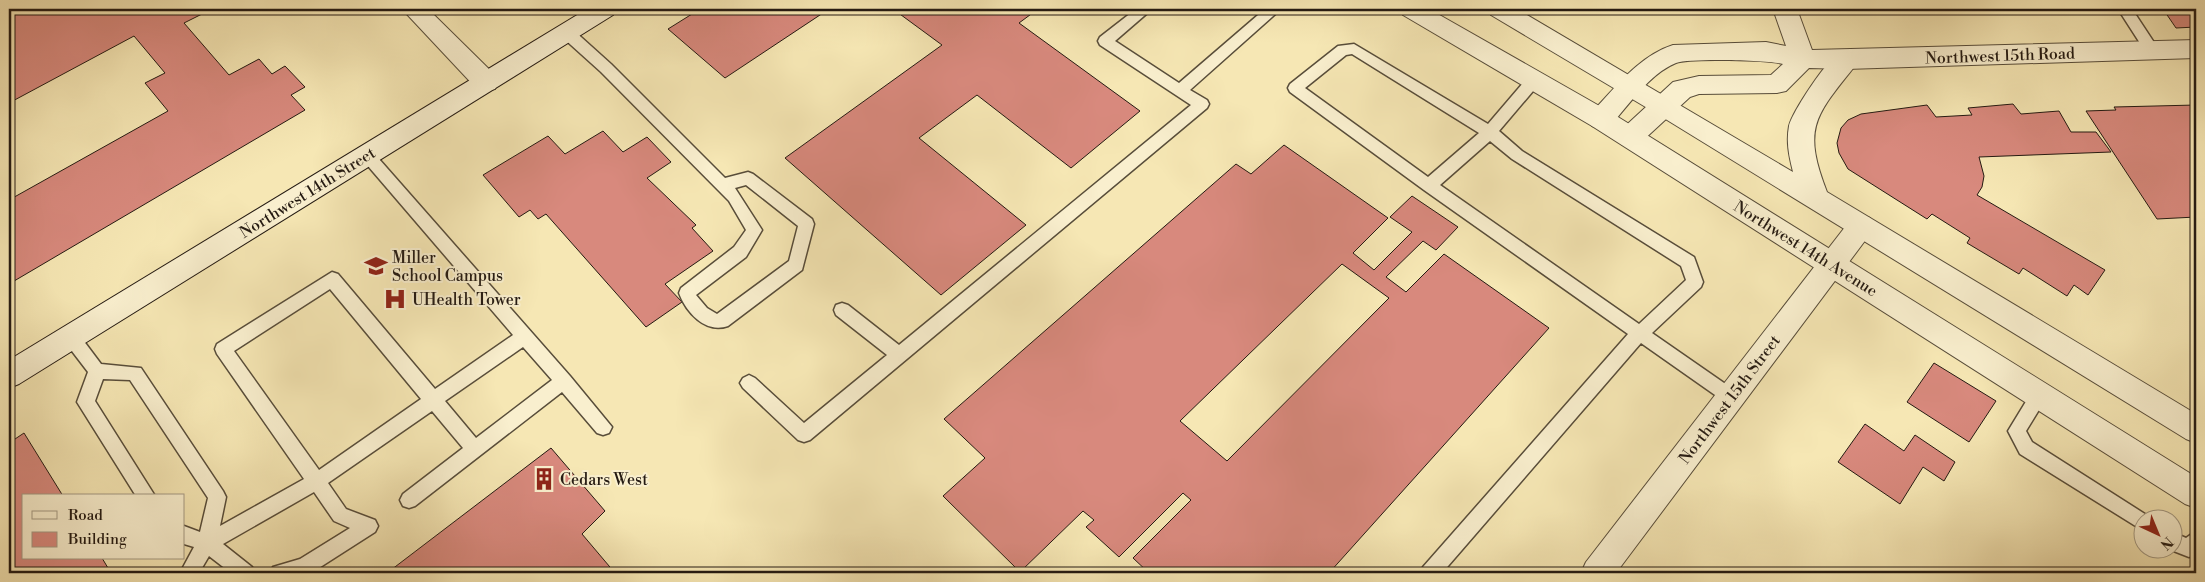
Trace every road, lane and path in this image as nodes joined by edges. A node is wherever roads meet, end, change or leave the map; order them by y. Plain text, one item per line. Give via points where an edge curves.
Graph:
1 (414, 9) edge
2 (605, 9) edge
3 (1274, 9) edge
4 (1411, 9) edge
5 (1499, 9) edge
6 (1785, 9) edge
7 (2125, 9) edge
8 (1140, 10) edge
9 (566, 32) junction
10 (1105, 41) joint
11 (2196, 49) edge
12 (2152, 50) junction
13 (1803, 59) junction
14 (1846, 60) junction
15 (1534, 80) junction
16 (486, 82) junction
17 (1632, 87) junction
18 (1180, 91) junction
19 (1663, 105) junction
20 (1601, 119) junction
21 (1490, 132) junction
22 (1630, 137) junction
23 (367, 155) junction
24 (722, 185) junction
25 (1429, 186) junction
26 (1816, 198) junction
27 (1861, 226) junction
28 (1831, 264) junction
29 (842, 310) dead end
30 (1639, 334) junction
31 (71, 336) junction
32 (525, 336) junction
33 (899, 355) junction
34 (97, 371) junction
35 (9, 375) edge
36 (564, 382) junction
37 (749, 383) dead end
38 (2039, 395) junction
39 (1731, 397) junction
40 (434, 400) junction
41 (603, 427) dead end
42 (2196, 430) edge
43 (475, 450) junction
44 (317, 481) junction
45 (145, 494) edge
46 (2196, 494) edge
47 (409, 500) dead end
48 (2132, 516) edge
49 (185, 535) edge
50 (2196, 540) edge
51 (207, 543) junction
52 (2182, 545) edge
53 (188, 573) edge
54 (245, 573) edge
55 (280, 573) edge
56 (1430, 573) edge
57 (1597, 573) edge

1 - 16 street
2 - 9 street, Northwest 14th Street
3 - 18 lane
4 - 15 street, Northwest 14th Avenue
5 - 17 street
6 - 13 street
7 - 12 lane
8 - 10 lane
9 - 16 street, Northwest 14th Street
9 - 24 lane
10 - 18 lane
11 - 12 street, Northwest 15th Road
12 - 14 street, Northwest 15th Road
13 - 14 street, Northwest 15th Road
13 - 17 street, Northwest 15th Road via 1766,51 1673,54 1648,69
13 - 19 street via 1777,84 1699,85 1682,89
14 - 26 street via 1804,116 1799,133 1802,155
15 - 20 street, Northwest 14th Avenue
15 - 21 lane
16 - 23 street, Northwest 14th Street
17 - 19 street
17 - 20 street, Northwest 15th Road
18 - 33 lane via 1202,104
19 - 22 street
19 - 26 street
20 - 22 street, Northwest 14th Avenue
21 - 25 lane
21 - 25 lane via 1354,49 1343,50 1295,88
21 - 30 lane via 1517,155 1688,262 1695,282
22 - 28 street, Northwest 14th Avenue
23 - 31 street, Northwest 14th Street
23 - 32 lane
24 - 24 lane via 734,197 754,230 740,252 686,293 711,321 716,322 722,321 796,265 806,224 748,178
25 - 30 lane
26 - 27 street
27 - 28 street, Northwest 15th Street
27 - 42 street
28 - 38 street, Northwest 14th Avenue
28 - 39 street, Northwest 15th Street
29 - 33 lane
30 - 39 lane
30 - 56 lane
31 - 34 lane
31 - 35 street, Northwest 14th Street
32 - 36 lane
32 - 40 lane
33 - 37 lane via 804,434
34 - 45 lane via 86,402
34 - 51 lane via 135,373 217,498
36 - 41 lane
36 - 43 lane
38 - 46 street, Northwest 14th Avenue
38 - 48 lane via 2016,431 2026,448
39 - 57 street, Northwest 15th Street
40 - 43 lane
40 - 44 lane
40 - 44 lane via 332,279 223,349
43 - 47 lane
44 - 51 lane
44 - 55 lane via 340,515 370,526 304,567
49 - 51 lane
50 - 52 lane via 2189,548
51 - 53 lane
51 - 54 lane

